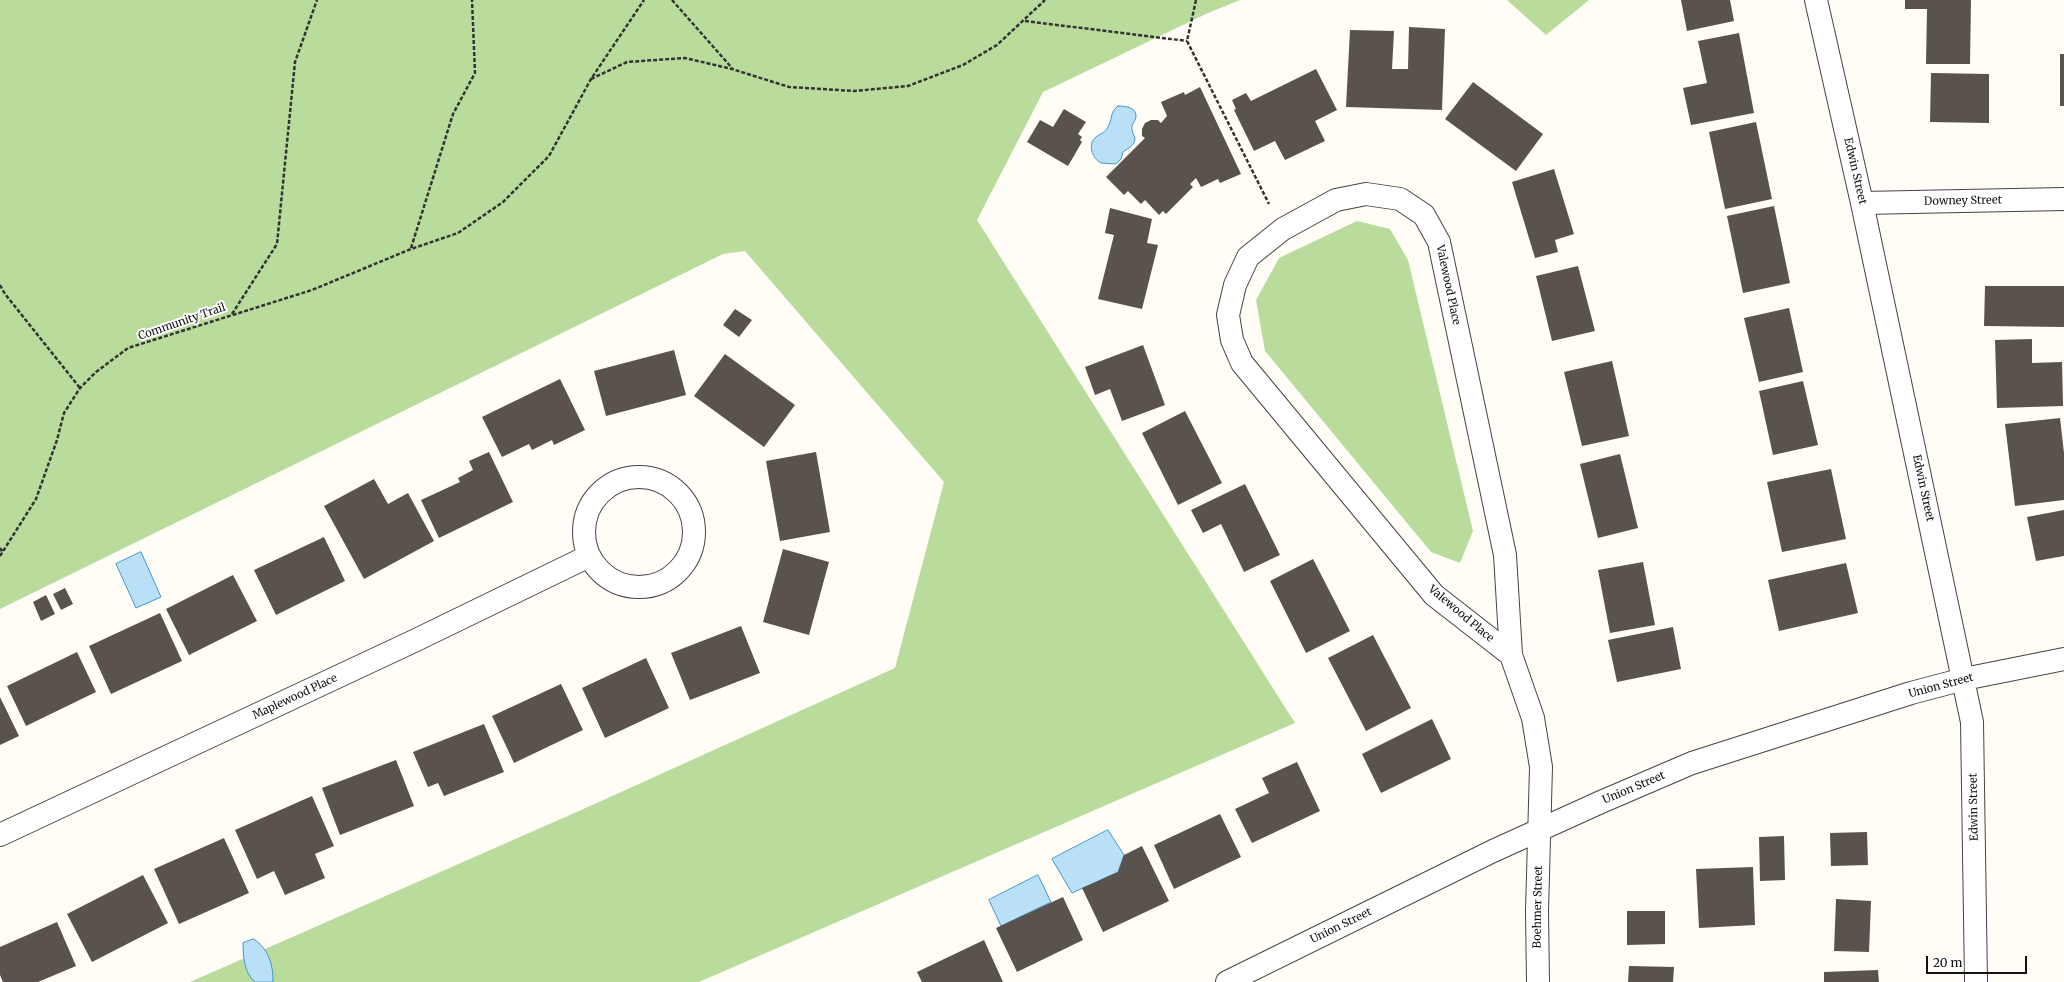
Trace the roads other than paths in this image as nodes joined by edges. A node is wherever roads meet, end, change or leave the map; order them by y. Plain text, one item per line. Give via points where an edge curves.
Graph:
1 (1816, 0) edge
2 (2064, 199) edge
3 (1862, 203) junction
4 (589, 556) junction
5 (1511, 656) junction
6 (2064, 659) edge
7 (1964, 679) junction
8 (1539, 831) junction
9 (0, 835) edge
10 (1227, 982) edge
11 (1538, 982) edge
12 (1976, 982) edge

1 - 3 street, Edwin Street
2 - 3 street, Downey Street
3 - 7 street, Edwin Street
4 - 4 street via 600,571 614,582 649,586 667,580 682,567 694,539 694,524 688,505 675,490 650,477 630,477 608,486 594,499 586,516 583,535
4 - 9 street, Maplewood Place
5 - 5 street, Valewood Place via 1505,555 1439,242 1424,215 1400,199 1366,194 1336,200 1283,229 1248,257 1235,285 1228,315 1232,340 1242,363 1434,595
5 - 8 street, Valewood Place via 1534,718 1541,766
6 - 7 street, Union Street
7 - 8 street, Union Street via 1911,693 1692,763
7 - 12 street, Edwin Street via 1972,722
8 - 10 street, Union Street
8 - 11 street, Boehmer Street

